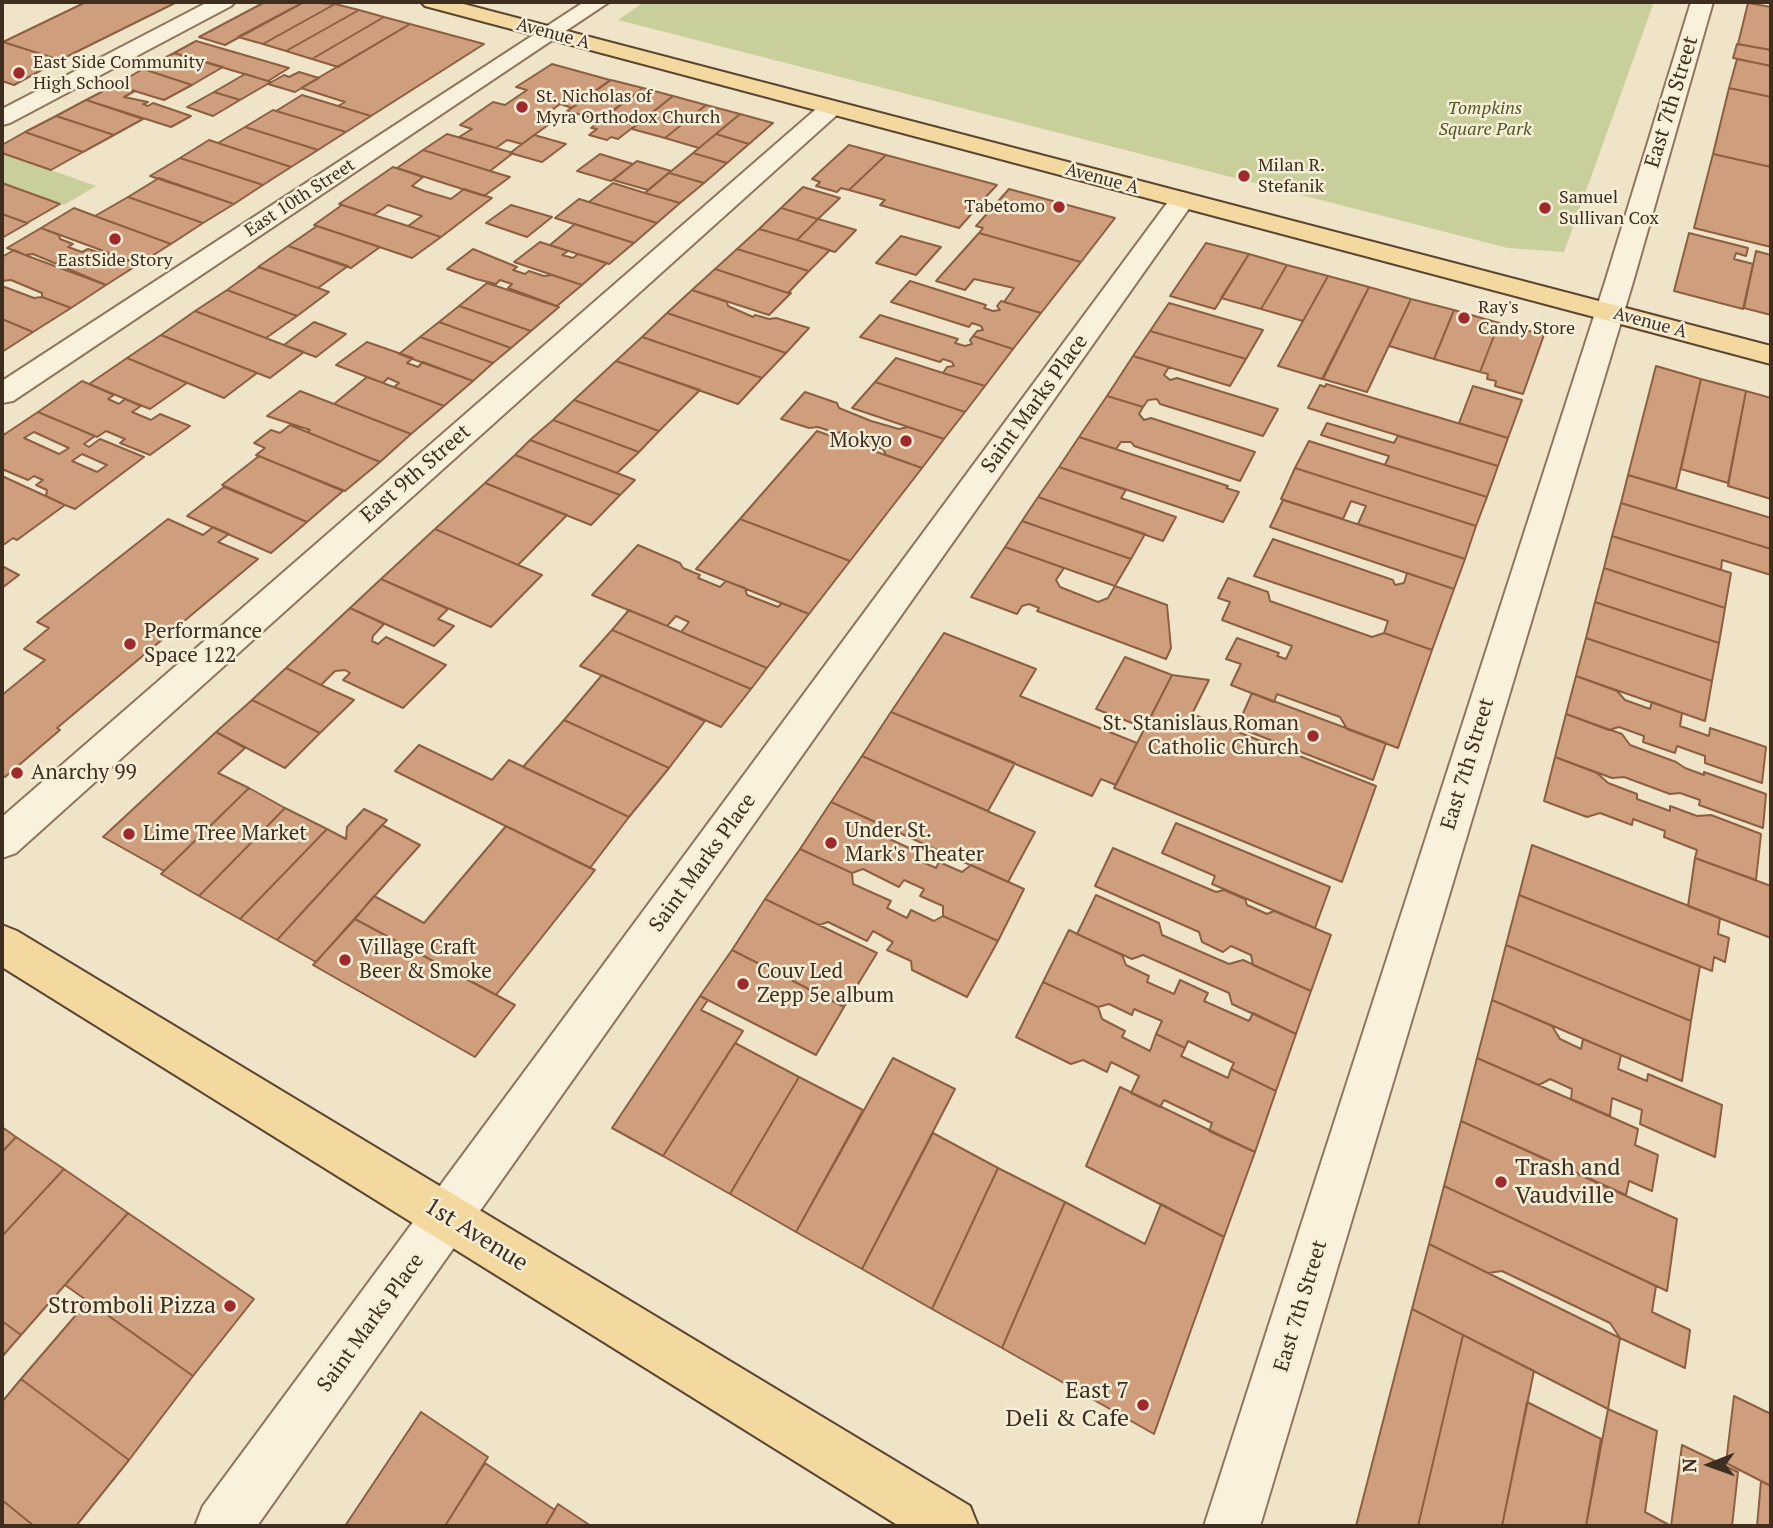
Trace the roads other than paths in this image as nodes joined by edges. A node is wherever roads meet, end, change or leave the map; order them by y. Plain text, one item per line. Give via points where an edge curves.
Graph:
1 (224, 2) edge
2 (432, 2) edge
3 (598, 2) edge
4 (1702, 2) edge
5 (550, 33) junction
6 (831, 108) junction
7 (2, 118) edge
8 (1182, 200) junction
9 (1609, 312) junction
10 (1771, 355) edge
11 (2, 394) edge
12 (2, 841) edge
13 (2, 944) edge
14 (448, 1217) junction
15 (223, 1526) edge
16 (950, 1526) edge
17 (1232, 1526) edge

1 - 7 street
2 - 5 main road, Avenue A
3 - 5 street, East 10th Street
4 - 9 street, East 7th Street
5 - 6 main road, Avenue A
5 - 11 street, East 10th Street
6 - 8 main road, Avenue A
6 - 12 street, East 9th Street
8 - 9 main road, Avenue A
8 - 14 street, Saint Marks Place
9 - 10 main road, Avenue A
9 - 17 street, East 7th Street
13 - 14 main road, 1st Avenue
14 - 15 street, Saint Marks Place
14 - 16 main road, 1st Avenue

